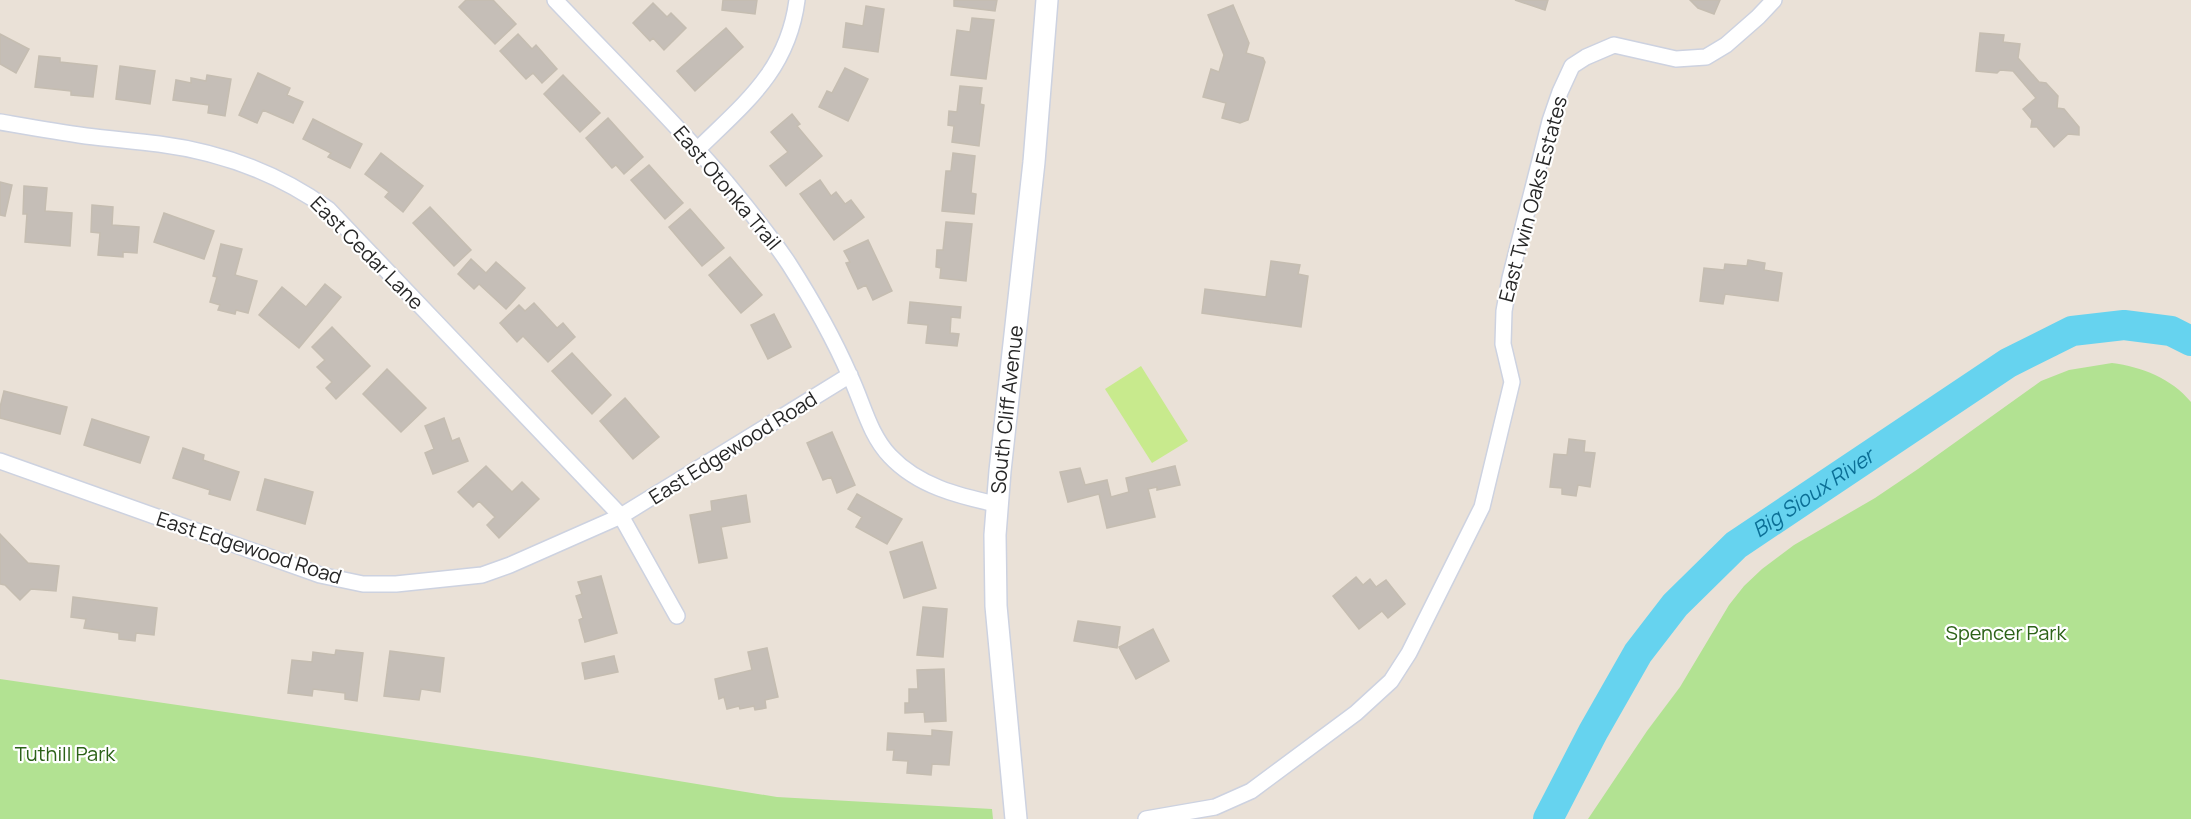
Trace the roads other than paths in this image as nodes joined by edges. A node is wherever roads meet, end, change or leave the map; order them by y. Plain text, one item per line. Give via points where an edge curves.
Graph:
1 (555, 0) edge
2 (797, 0) edge
3 (1047, 0) edge
4 (1773, 0) edge
5 (0, 122) edge
6 (698, 149) junction
7 (850, 375) junction
8 (0, 461) edge
9 (996, 504) junction
10 (621, 516) junction
11 (677, 616) dead end
12 (1016, 819) edge
13 (1146, 819) edge

1 - 6 street, East Otonka Trail
2 - 6 street via 793,24 773,70
3 - 9 main road, South Cliff Avenue
4 - 13 street, East Twin Oaks Estates via 1726,45 1706,57 1676,59 1614,45 1572,66 1550,121 1510,278 1503,344 1512,382 1482,507 1409,653 1391,681 1356,713 1251,791 1215,807
5 - 10 street, East Cedar Lane via 161,144 221,157 302,190 328,209
6 - 7 street, East Otonka Trail via 768,231 822,318
7 - 9 street, East Otonka Trail via 869,424 892,458 909,472 946,491
7 - 10 street, East Edgewood Road
8 - 10 street, East Edgewood Road via 320,575 363,584 482,575
9 - 12 main road, South Cliff Avenue via 996,606
10 - 11 street, East Cedar Lane

